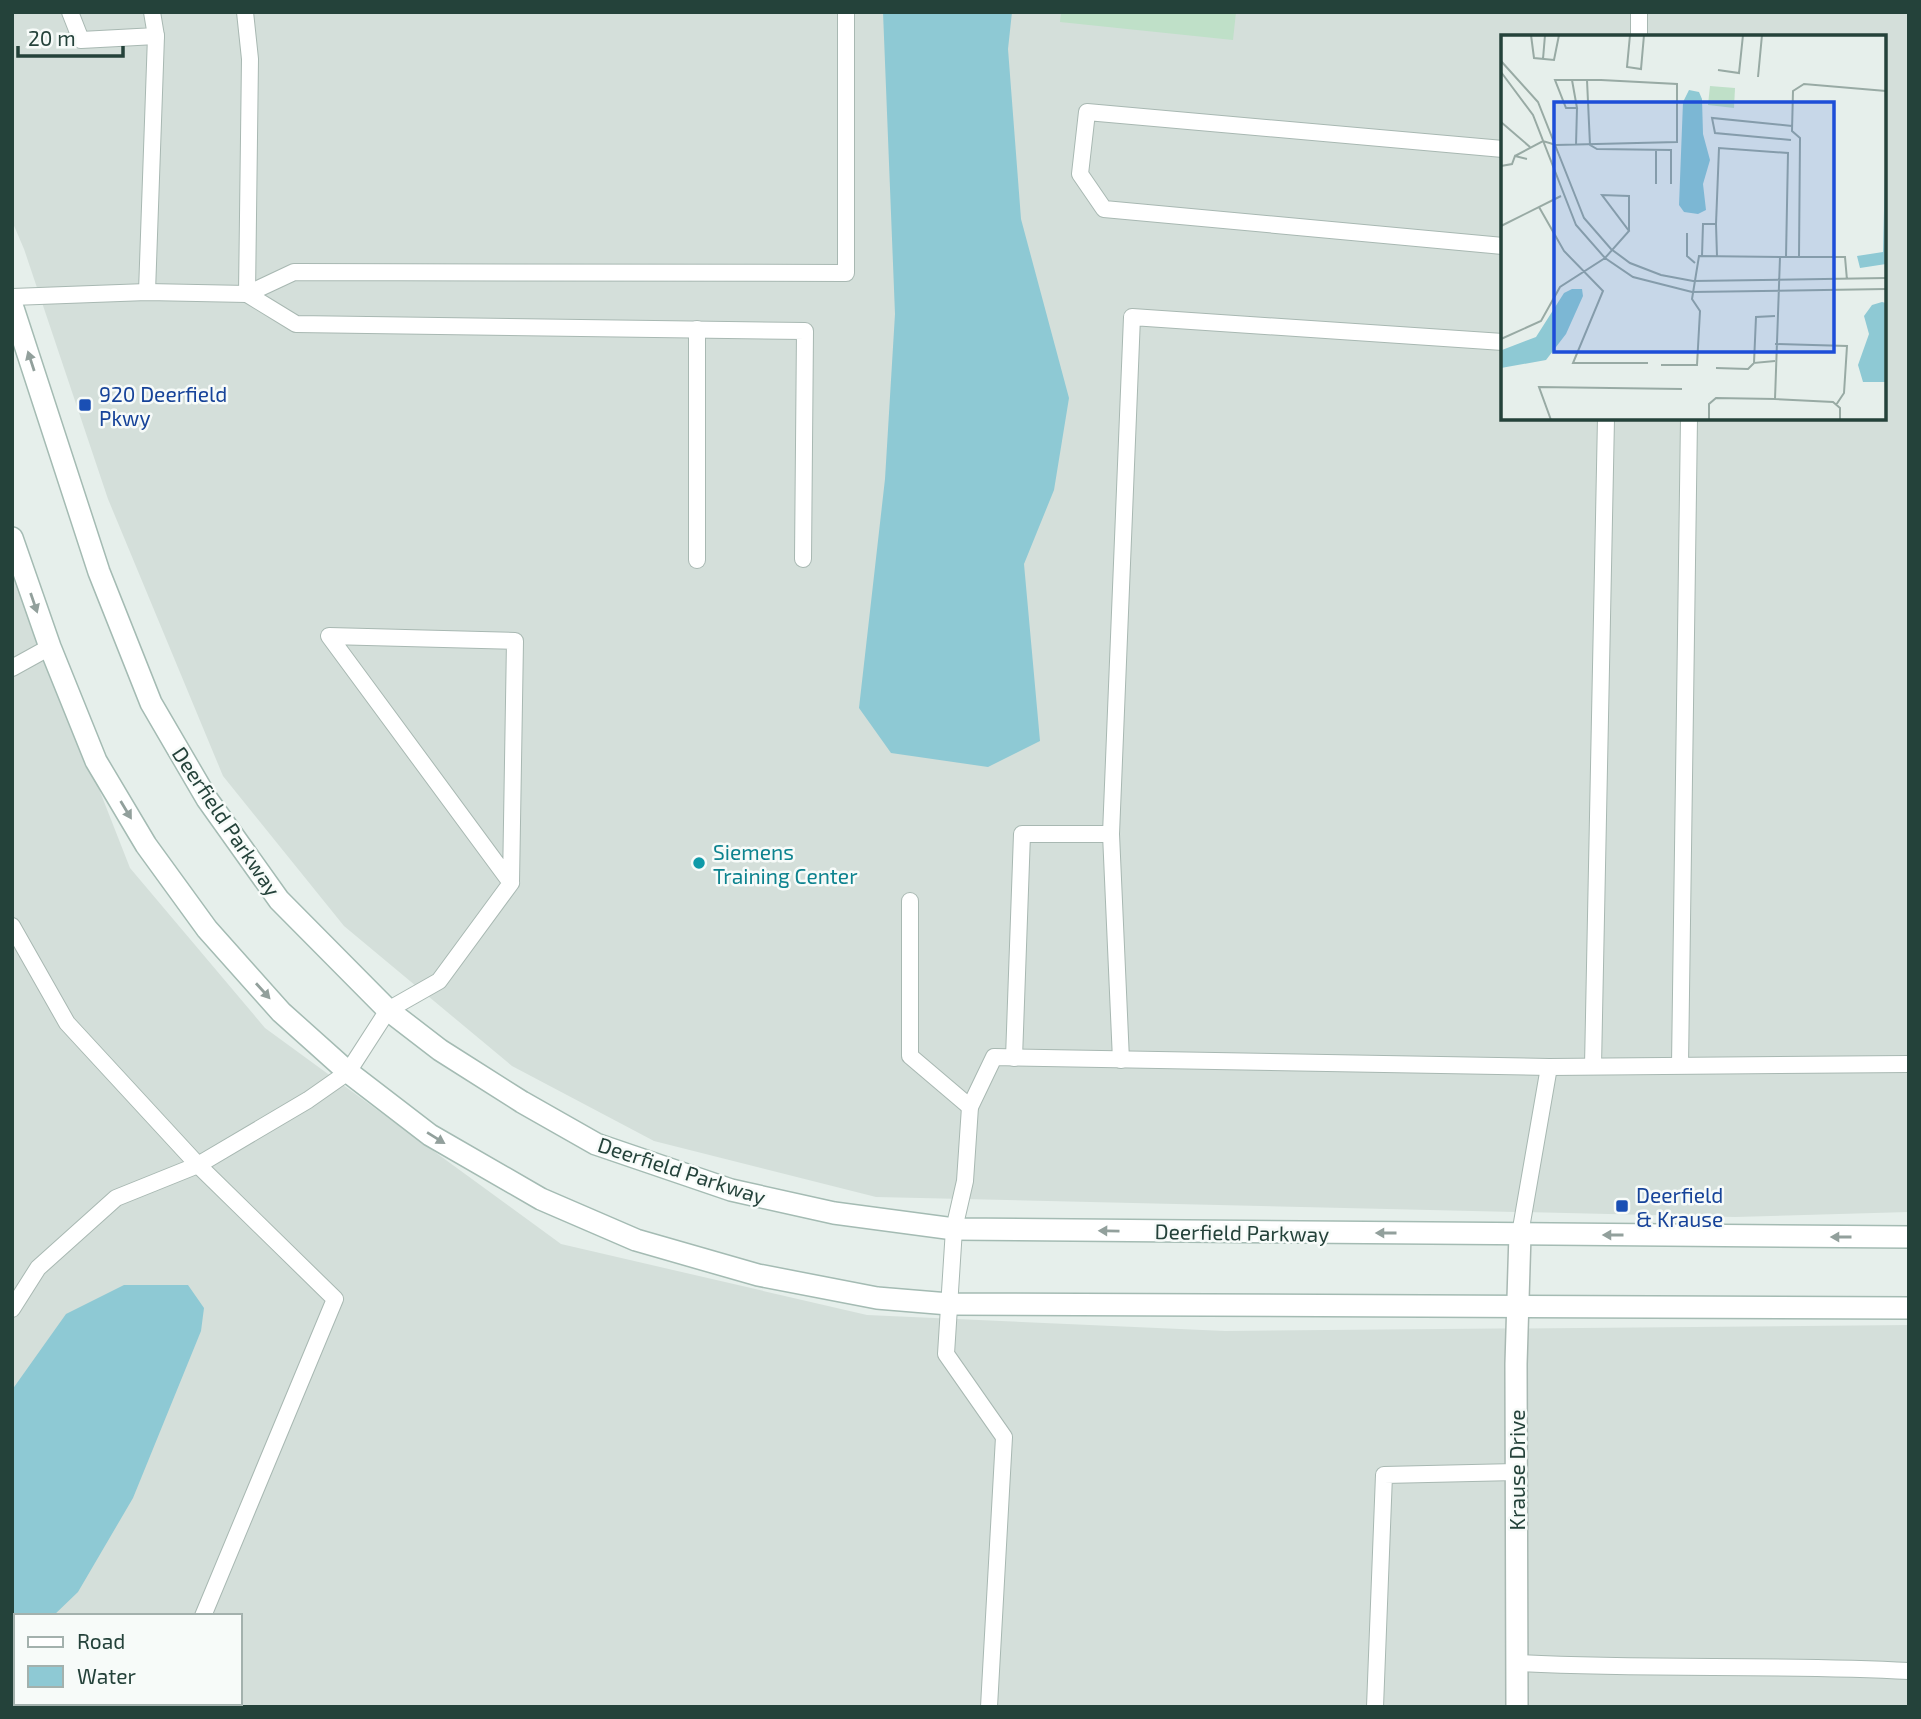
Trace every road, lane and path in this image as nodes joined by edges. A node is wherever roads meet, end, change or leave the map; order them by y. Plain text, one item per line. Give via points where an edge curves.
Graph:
1 (70, 12) edge
2 (152, 12) edge
3 (245, 12) edge
4 (846, 12) edge
5 (1639, 12) edge
6 (1639, 35) edge
7 (156, 36) junction
8 (1501, 149) edge
9 (1501, 246) edge
10 (147, 292) junction
11 (247, 294) junction
12 (12, 297) edge
13 (12, 305) edge
14 (697, 329) junction
15 (1501, 342) edge
16 (1606, 420) edge
17 (1689, 420) edge
18 (12, 538) edge
19 (803, 559) dead end
20 (697, 560) dead end
21 (50, 647) junction
22 (12, 668) edge
23 (1111, 834) junction
24 (511, 883) junction
25 (910, 901) dead end
26 (12, 926) edge
27 (388, 1010) junction
28 (1014, 1058) junction
29 (1121, 1059) junction
30 (1909, 1064) edge
31 (1680, 1065) junction
32 (1593, 1066) junction
33 (1549, 1067) junction
34 (348, 1072) junction
35 (970, 1107) junction
36 (198, 1165) junction
37 (954, 1229) junction
38 (1520, 1234) junction
39 (1909, 1237) edge
40 (949, 1304) junction
41 (1518, 1308) junction
42 (1909, 1308) edge
43 (12, 1309) edge
44 (1517, 1472) junction
45 (205, 1614) edge
46 (1517, 1663) junction
47 (1909, 1671) edge
48 (989, 1707) edge
49 (1375, 1707) edge
50 (1517, 1707) edge

1 - 7 lane via 81,40
2 - 7 lane
3 - 11 lane via 250,59
4 - 11 lane via 846,273 294,272
5 - 6 lane
7 - 10 lane
8 - 9 lane via 1087,112 1080,174 1104,209
10 - 11 lane
10 - 12 lane
11 - 14 lane via 296,324
27 -> 13 main road, Deerfield Parkway via 279,900 207,799 151,703 99,572
14 - 19 lane via 805,331
14 - 20 lane
15 - 23 lane via 1132,317
16 - 32 lane
17 - 31 lane
18 -> 21 main road
21 - 22 lane
21 -> 34 main road via 96,761 146,845 207,929 281,1012
23 - 28 lane via 1022,834
23 - 29 lane
24 - 24 lane via 503,871 329,636 515,642
24 - 27 lane via 439,981
25 - 35 lane via 910,1056
26 - 36 lane via 67,1023
27 - 34 lane
27 - 37 main road, Deerfield Parkway via 440,1050 596,1144 731,1190 834,1213
28 - 29 lane
28 - 35 lane via 994,1057
29 - 33 lane
30 - 31 lane
31 - 32 lane
32 - 33 lane
33 - 38 lane
34 - 36 lane
34 -> 40 main road via 430,1135 530,1193 636,1240 758,1275 877,1298
35 - 37 lane via 965,1181
36 - 43 lane via 116,1198 38,1268
36 - 45 lane via 335,1299
38 -> 37 main road, Deerfield Parkway
37 - 40 lane
39 -> 38 main road, Deerfield Parkway
38 - 41 main road, Krause Drive
40 - 41 main road
40 - 48 lane via 946,1353 1004,1437
41 - 42 main road
41 - 44 main road, Krause Drive
44 - 46 main road, Krause Drive
44 - 49 lane via 1384,1475
46 - 47 lane
46 - 50 main road, Krause Drive

